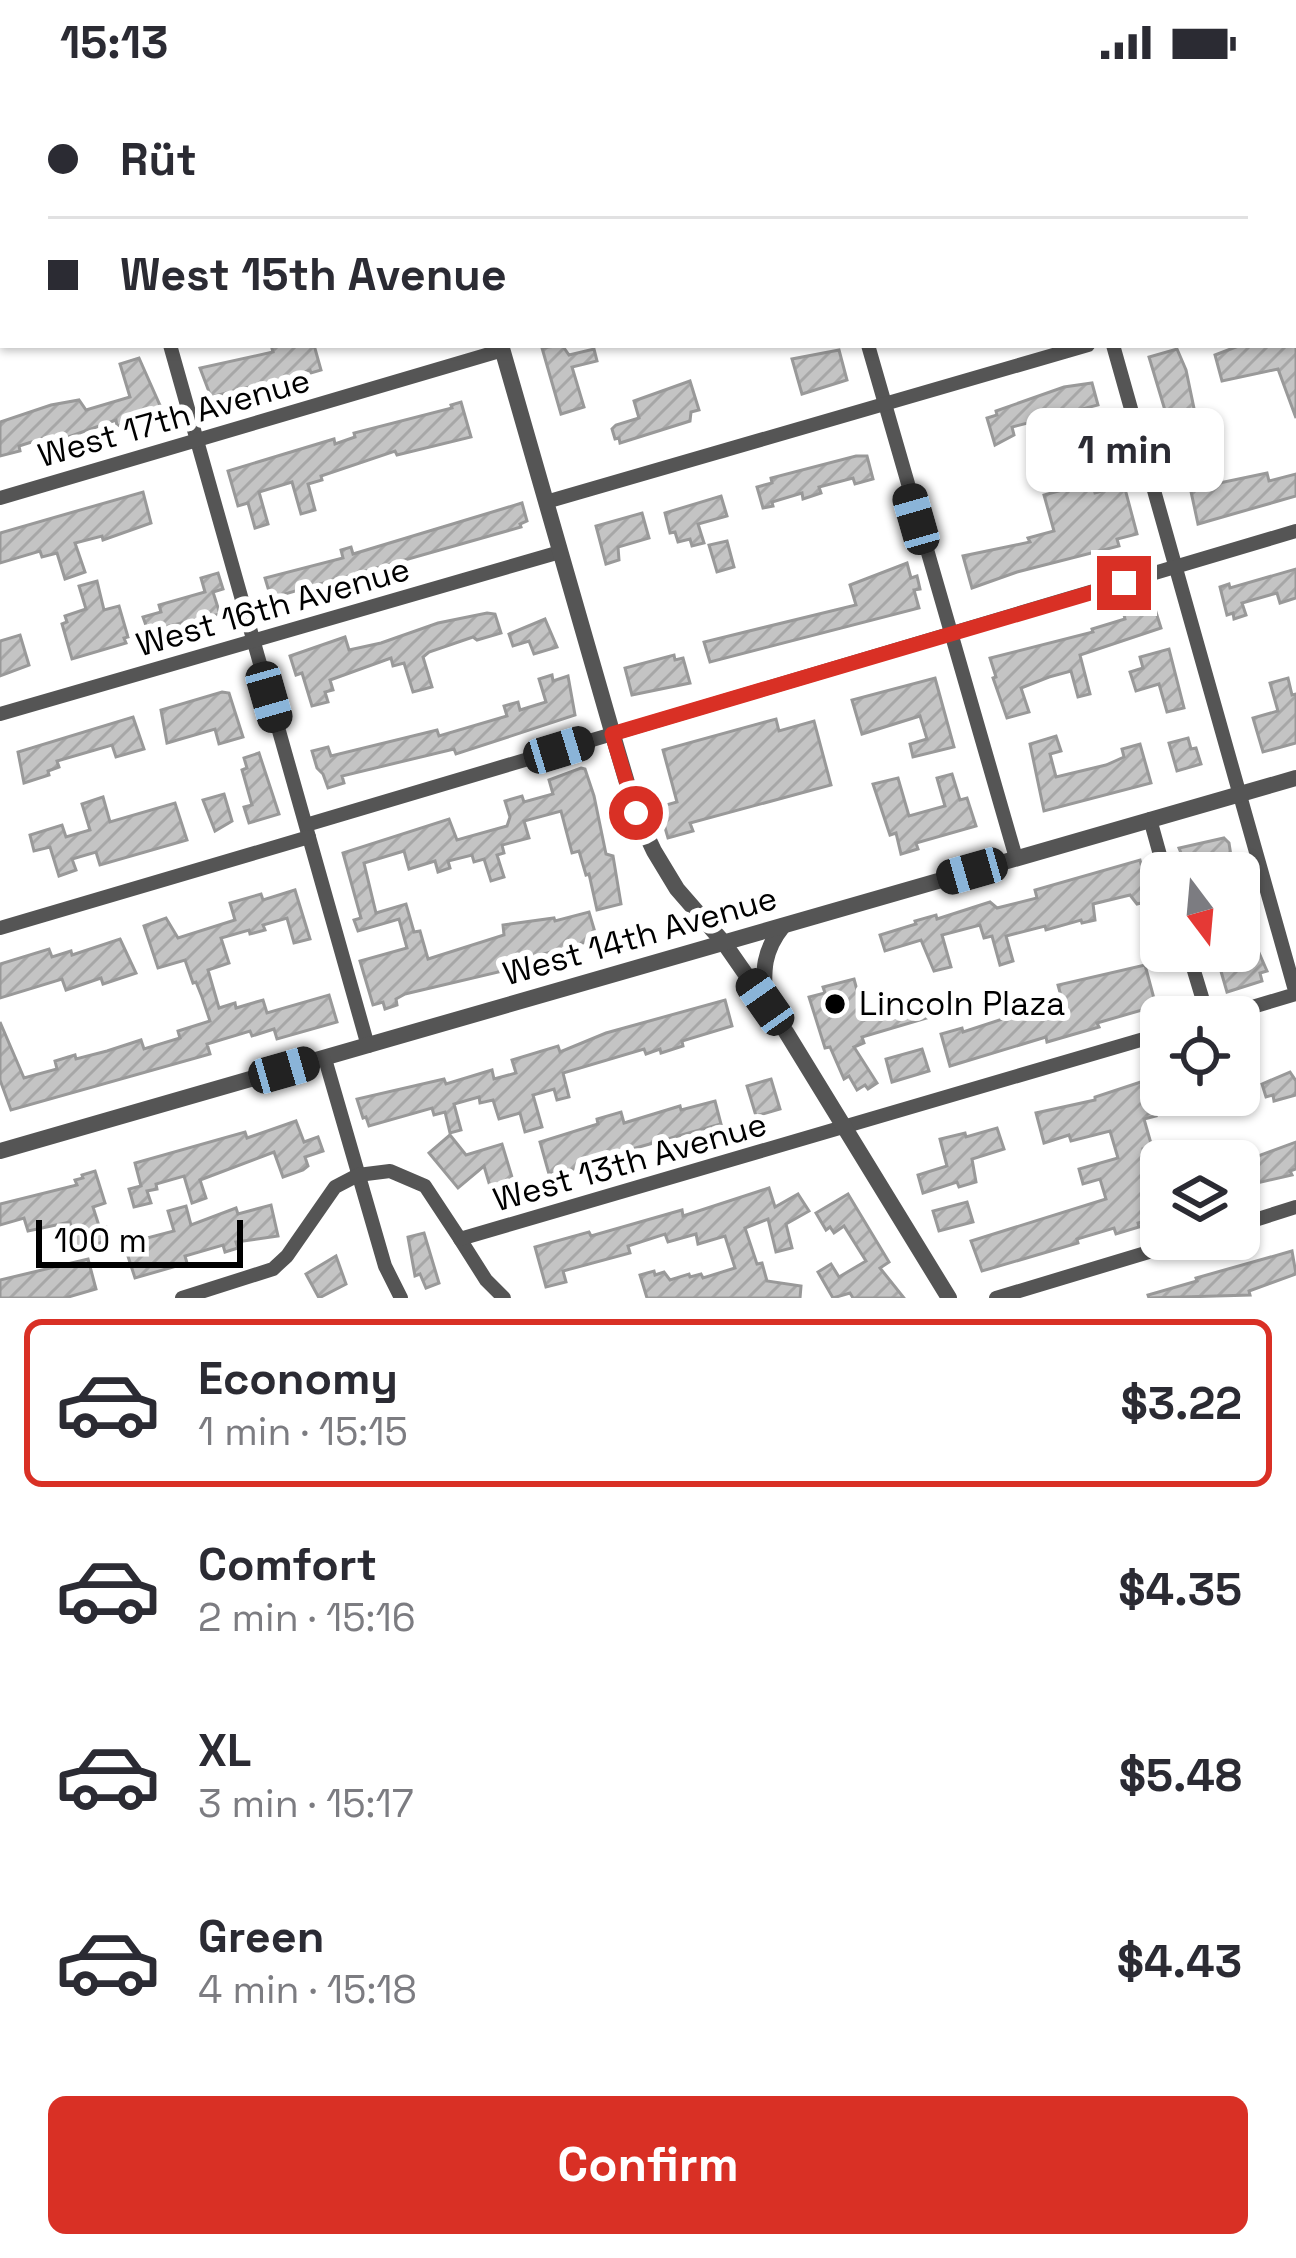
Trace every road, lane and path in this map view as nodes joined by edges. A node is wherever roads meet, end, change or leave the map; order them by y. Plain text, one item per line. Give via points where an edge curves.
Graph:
1 (171, 348) edge
2 (502, 348) edge
3 (869, 348) edge
4 (1078, 348) edge
5 (1114, 348) edge
6 (884, 405) junction
7 (196, 439) junction
8 (0, 498) edge
9 (546, 502) junction
10 (1296, 531) edge
11 (560, 552) junction
12 (1176, 568) junction
13 (950, 632) junction
14 (254, 641) junction
15 (0, 714) edge
16 (612, 734) junction
17 (1296, 778) edge
18 (1238, 795) junction
19 (1150, 819) junction
20 (307, 831) junction
21 (1160, 852) edge
22 (1016, 858) junction
23 (783, 926) junction
24 (0, 928) edge
25 (724, 943) junction
26 (1296, 994) edge
27 (765, 1002) junction
28 (1260, 1005) edge
29 (1140, 1040) edge
30 (368, 1046) junction
31 (325, 1059) junction
32 (844, 1127) junction
33 (0, 1151) edge
34 (358, 1175) junction
35 (1296, 1208) edge
36 (1260, 1219) edge
37 (460, 1239) junction
38 (1140, 1256) edge
39 (1021, 1294) edge
40 (182, 1298) edge
41 (401, 1298) edge
42 (504, 1298) edge
43 (949, 1298) edge
44 (997, 1298) edge

1 - 7 street
2 - 7 street, West 17th Avenue
2 - 9 street
3 - 6 street
4 - 6 street
5 - 12 street
6 - 9 street
6 - 13 street
7 - 8 street, West 17th Avenue
7 - 14 street
9 - 11 street
10 - 12 street
11 - 14 street, West 16th Avenue
11 - 16 street
12 - 13 street
12 - 18 street
13 - 16 street
13 - 22 street
14 - 15 street, West 16th Avenue
14 - 20 street
16 - 20 street
16 - 25 street via 653,851
17 - 18 street, West 14th Avenue
18 - 19 street, West 14th Avenue
18 - 26 street
19 - 21 street
19 - 22 street, West 14th Avenue
20 - 24 street
20 - 30 street
22 - 23 street, West 14th Avenue
23 - 25 street, West 14th Avenue
23 - 27 street via 763,964
25 - 27 street
25 - 30 street, West 14th Avenue
26 - 28 street
27 - 32 street
29 - 32 street, West 13th Avenue
30 - 31 street, West 14th Avenue
31 - 33 street, West 14th Avenue
31 - 34 street
32 - 37 street, West 13th Avenue
32 - 43 street
34 - 37 street, West 13th Avenue via 390,1171 425,1186
34 - 40 street via 334,1187 273,1269
34 - 41 street
35 - 36 street
37 - 42 street
38 - 39 street
39 - 44 street

